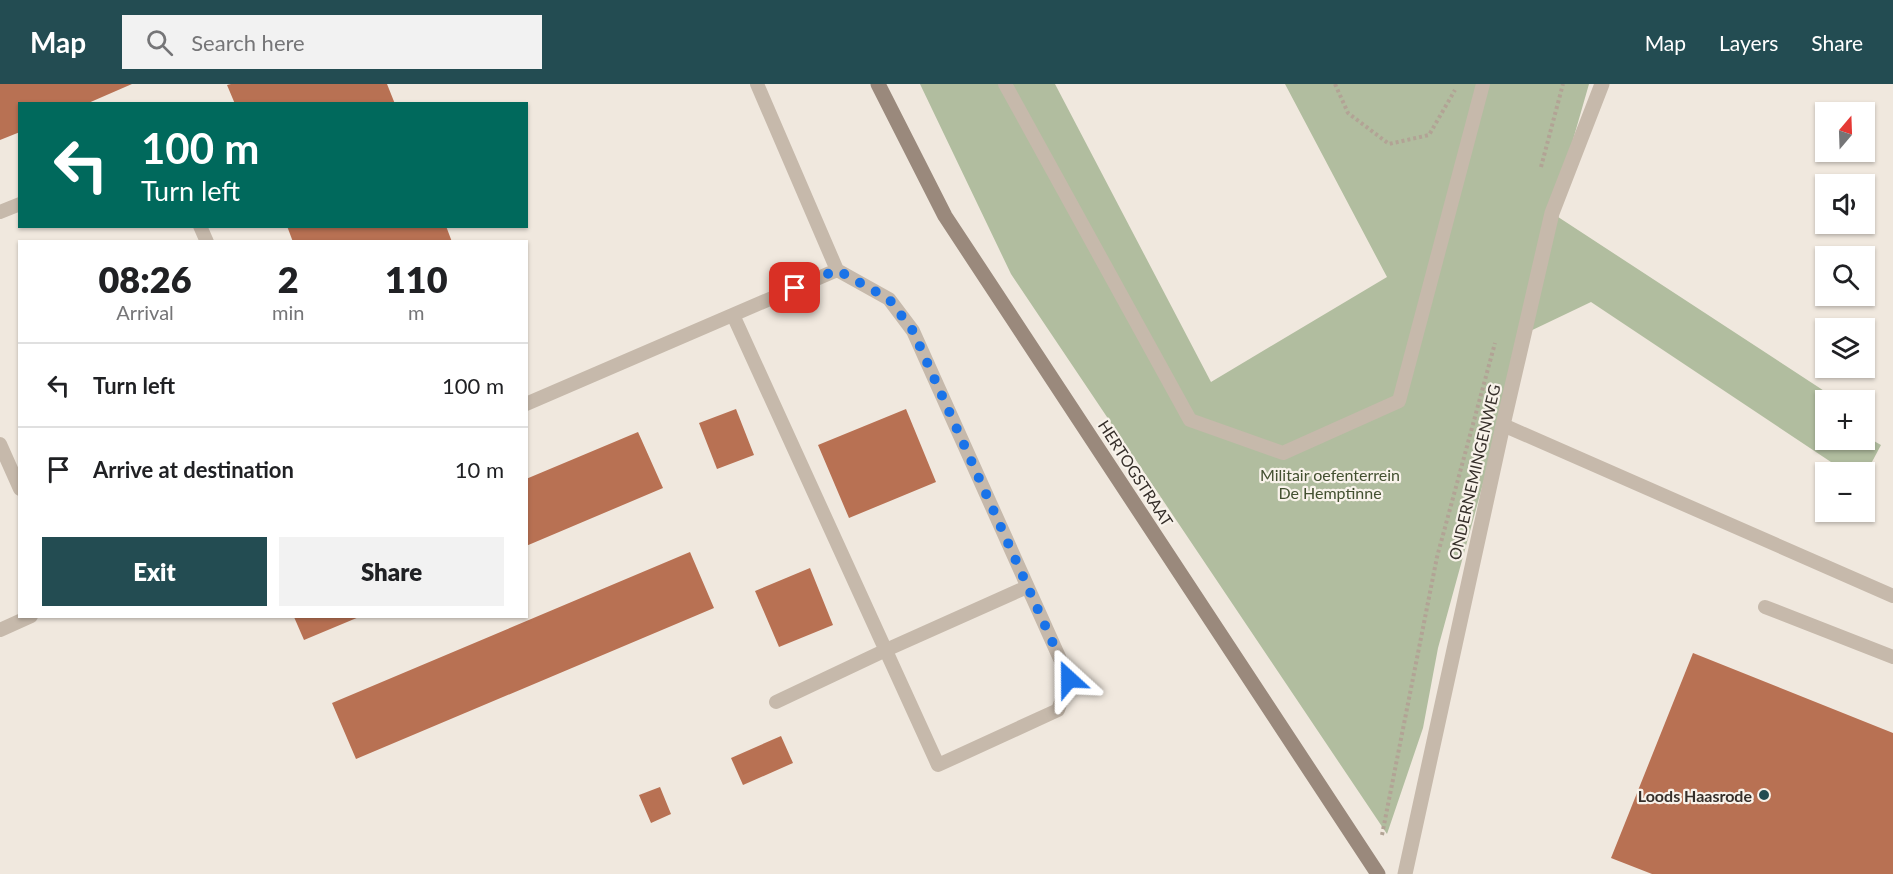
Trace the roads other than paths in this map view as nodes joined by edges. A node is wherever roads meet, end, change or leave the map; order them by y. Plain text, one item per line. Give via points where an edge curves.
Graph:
1 (757, 84) edge
2 (878, 84) edge
3 (1005, 84) edge
4 (1483, 84) edge
5 (1602, 84) edge
6 (18, 205) edge
7 (0, 212) edge
8 (837, 270) junction
9 (732, 315) junction
10 (528, 403) edge
11 (1503, 425) junction
12 (0, 444) edge
13 (18, 484) edge
14 (1027, 586) junction
15 (1893, 596) edge
16 (1765, 607) dead end
17 (27, 618) edge
18 (0, 630) edge
19 (886, 650) junction
20 (1893, 657) edge
21 (776, 702) dead end
22 (1378, 874) edge
23 (1405, 874) edge

1 - 8 lane
2 - 22 street, HERTOGSTRAAT via 945,216
3 - 4 lane via 1190,420 1283,453 1399,401
5 - 11 street, ONDERNEMINGENWEG via 1552,213
6 - 7 lane
8 - 9 lane
8 - 14 lane via 889,299 913,331
9 - 10 lane
9 - 19 lane
11 - 15 lane
11 - 23 street, ONDERNEMINGENWEG
12 - 13 lane
14 - 19 lane
14 - 19 lane via 1069,679 1058,710 938,765
16 - 20 lane
17 - 18 lane
19 - 21 lane

